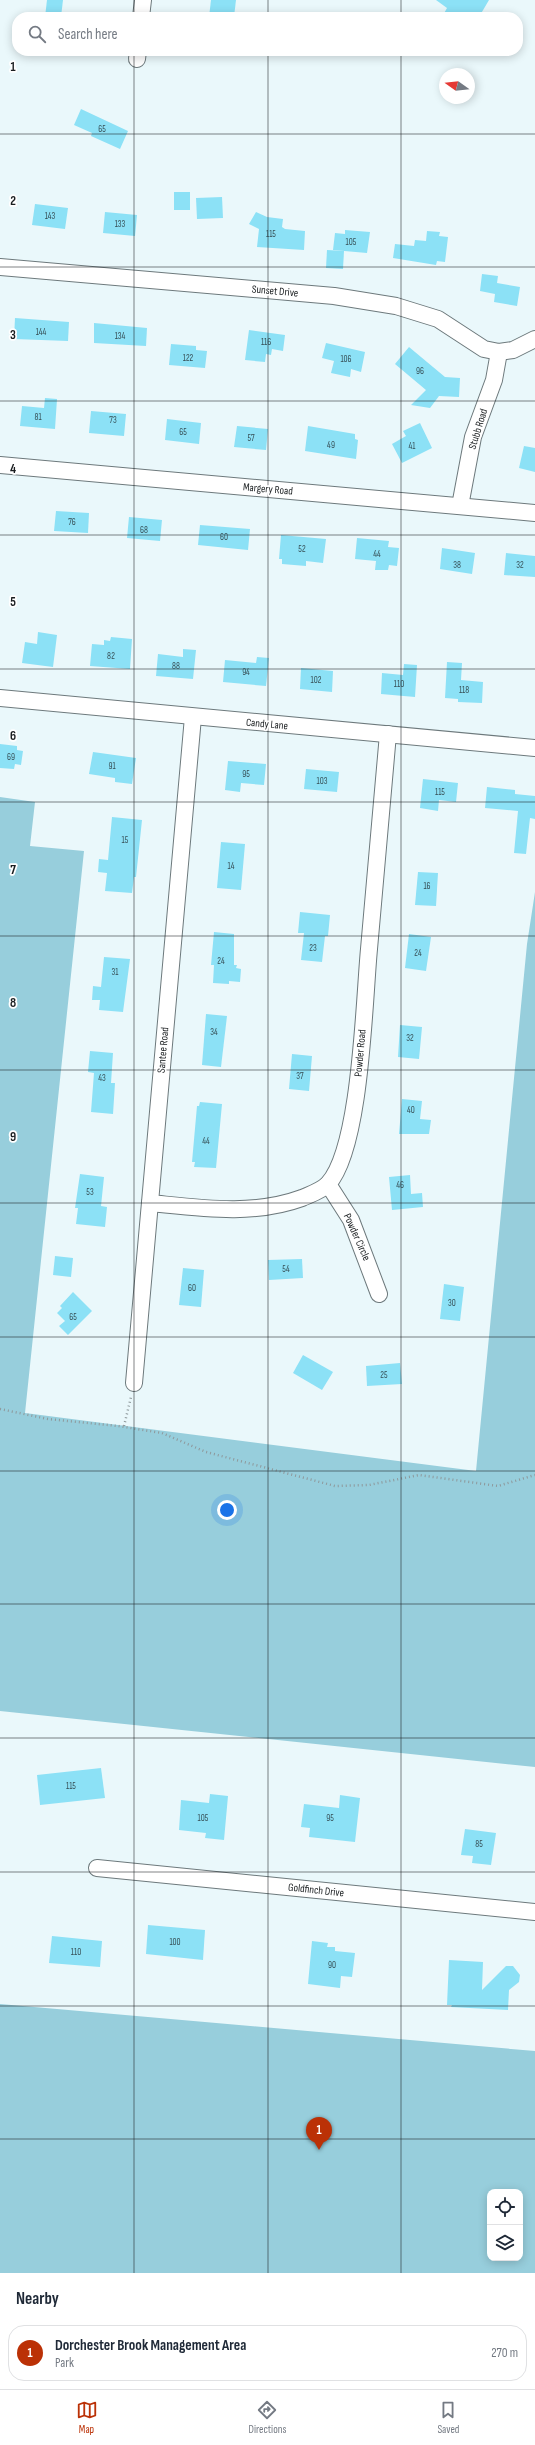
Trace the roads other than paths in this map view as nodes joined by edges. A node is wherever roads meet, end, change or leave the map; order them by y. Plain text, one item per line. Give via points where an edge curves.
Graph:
1 (143, 0) edge
2 (142, 12) edge
3 (0, 268) edge
4 (535, 339) edge
5 (499, 352) junction
6 (0, 465) edge
7 (460, 506) junction
8 (535, 513) edge
9 (0, 698) edge
10 (193, 717) junction
11 (388, 734) junction
12 (535, 748) edge
13 (328, 1184) junction
14 (150, 1203) junction
15 (379, 1294) dead end
16 (134, 1383) road end
17 (97, 1868) dead end
18 (535, 1912) edge

1 - 2 street
3 - 5 street, Sunset Drive via 334,296 389,304 438,319 484,350
4 - 5 street, Sunset Drive via 513,350
5 - 7 street, Stubb Road via 494,380 473,437
6 - 7 street, Margery Road
7 - 8 street, Margery Road
9 - 10 street, Candy Lane
10 - 11 street, Candy Lane
10 - 14 street, Santee Road
11 - 12 street, Candy Lane
11 - 13 street, Powder Road via 355,1106 343,1154
13 - 14 street via 296,1200 254,1209
13 - 15 street, Powder Circle via 350,1220
14 - 16 street, Santee Road
17 - 18 street, Goldfinch Drive

